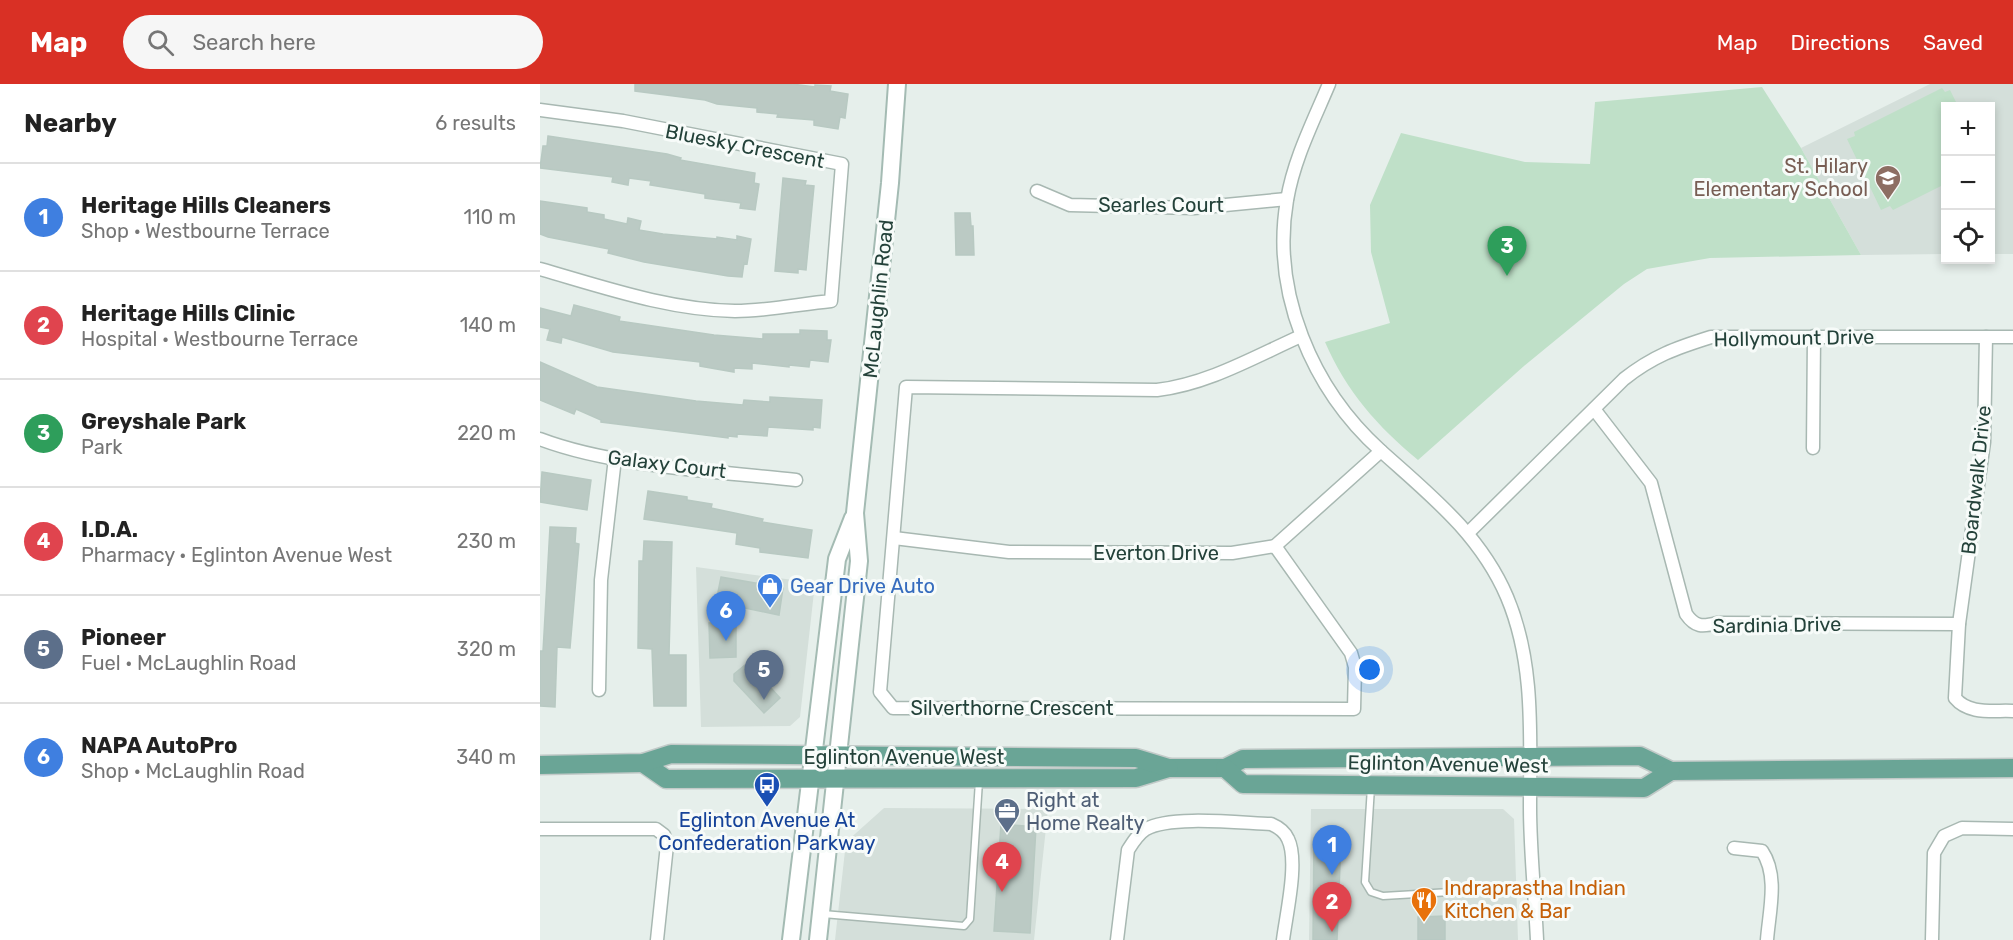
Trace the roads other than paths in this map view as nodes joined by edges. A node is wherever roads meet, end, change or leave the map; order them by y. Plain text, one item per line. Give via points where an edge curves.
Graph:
1 (897, 84) edge
2 (1329, 84) edge
3 (540, 110) edge
4 (1037, 191) dead end
5 (1287, 199) junction
6 (540, 269) edge
7 (1301, 336) junction
8 (1814, 336) junction
9 (1986, 337) junction
10 (2013, 337) edge
11 (1594, 410) junction
12 (540, 439) edge
13 (1813, 448) dead end
14 (1381, 451) junction
15 (615, 458) junction
16 (796, 480) dead end
17 (855, 513) junction
18 (1468, 533) junction
19 (894, 538) junction
20 (1275, 546) junction
21 (1959, 624) junction
22 (599, 690) dead end
23 (2013, 711) edge
24 (812, 754) junction
25 (840, 754) junction
26 (1530, 756) junction
27 (643, 763) junction
28 (540, 765) edge
29 (1169, 768) junction
30 (1225, 768) junction
31 (2013, 768) edge
32 (1671, 771) junction
33 (809, 779) junction
34 (837, 779) junction
35 (979, 780) junction
36 (1371, 787) junction
37 (1530, 788) junction
38 (540, 829) edge
39 (2013, 829) edge
40 (1734, 848) dead end
41 (1535, 887) junction
42 (822, 914) junction
43 (657, 940) edge
44 (791, 940) edge
45 (818, 940) edge
46 (1118, 940) edge
47 (1283, 940) edge
48 (1537, 940) edge
49 (1767, 940) edge
50 (1932, 940) edge

1 - 17 street, McLaughlin Road
2 - 5 street via 1295,166
3 - 6 street, Bluesky Crescent via 623,121 842,164 831,301 718,310 644,298
4 - 5 street, Searles Court via 1070,205 1194,208
5 - 7 street via 1282,241 1285,276
7 - 14 street via 1330,392 1353,425
7 - 19 street, Silverthorne Crescent via 1199,382 1168,389 906,387
8 - 9 street, Hollymount Drive
8 - 11 street, Hollymount Drive via 1711,337 1685,343 1647,360
8 - 13 street
9 - 10 street, Hollymount Drive
9 - 21 street, Boardwalk Drive via 1984,442
11 - 18 street, Hollymount Drive
11 - 21 street, Sardinia Drive via 1652,483 1691,622 1700,626
12 - 15 street, Galaxy Court
14 - 18 street
14 - 20 street
15 - 16 street, Galaxy Court
15 - 22 street via 601,580
17 - 24 street, McLaughlin Road via 837,558
17 - 25 street, McLaughlin Road via 859,561
18 - 26 street via 1502,586 1519,634 1527,669
19 - 20 street, Everton Drive via 1009,552 1232,553
19 - 20 street, Silverthorne Crescent via 880,682 880,692 893,708 1354,709 1355,667 1351,653
21 - 23 street, Boardwalk Drive via 1955,698 1974,710
24 - 25 main road, Eglinton Avenue West
24 - 27 main road, Eglinton Avenue West via 671,754
24 - 33 street, McLaughlin Road
25 - 29 main road, Eglinton Avenue West via 1136,758
25 - 34 street, McLaughlin Road
26 - 30 main road, Eglinton Avenue West via 1243,759
26 - 32 main road, Eglinton Avenue West via 1640,756
26 - 37 street
27 - 28 main road, Eglinton Avenue West
27 - 33 main road, Eglinton Avenue West via 666,779
29 - 30 main road, Eglinton Avenue West
29 - 35 main road, Eglinton Avenue West via 1136,778
30 - 36 main road, Eglinton Avenue West via 1244,784
31 - 32 main road, Eglinton Avenue West
32 - 37 main road, Eglinton Avenue West via 1644,788
33 - 34 main road, Eglinton Avenue West
33 - 44 street, McLaughlin Road
34 - 35 main road, Eglinton Avenue West
34 - 42 street, McLaughlin Road
35 - 42 lane via 970,919 964,926
36 - 37 main road, Eglinton Avenue West
36 - 41 lane via 1365,882 1371,892 1378,896
37 - 41 street
38 - 43 street via 656,829 664,835 667,845
39 - 50 street via 1962,828 1944,836 1934,853
40 - 49 street via 1762,851 1769,862 1772,879
41 - 48 street
42 - 45 street, McLaughlin Road
46 - 47 street via 1128,850 1147,829 1166,822 1271,824 1283,832 1290,842 1292,858

